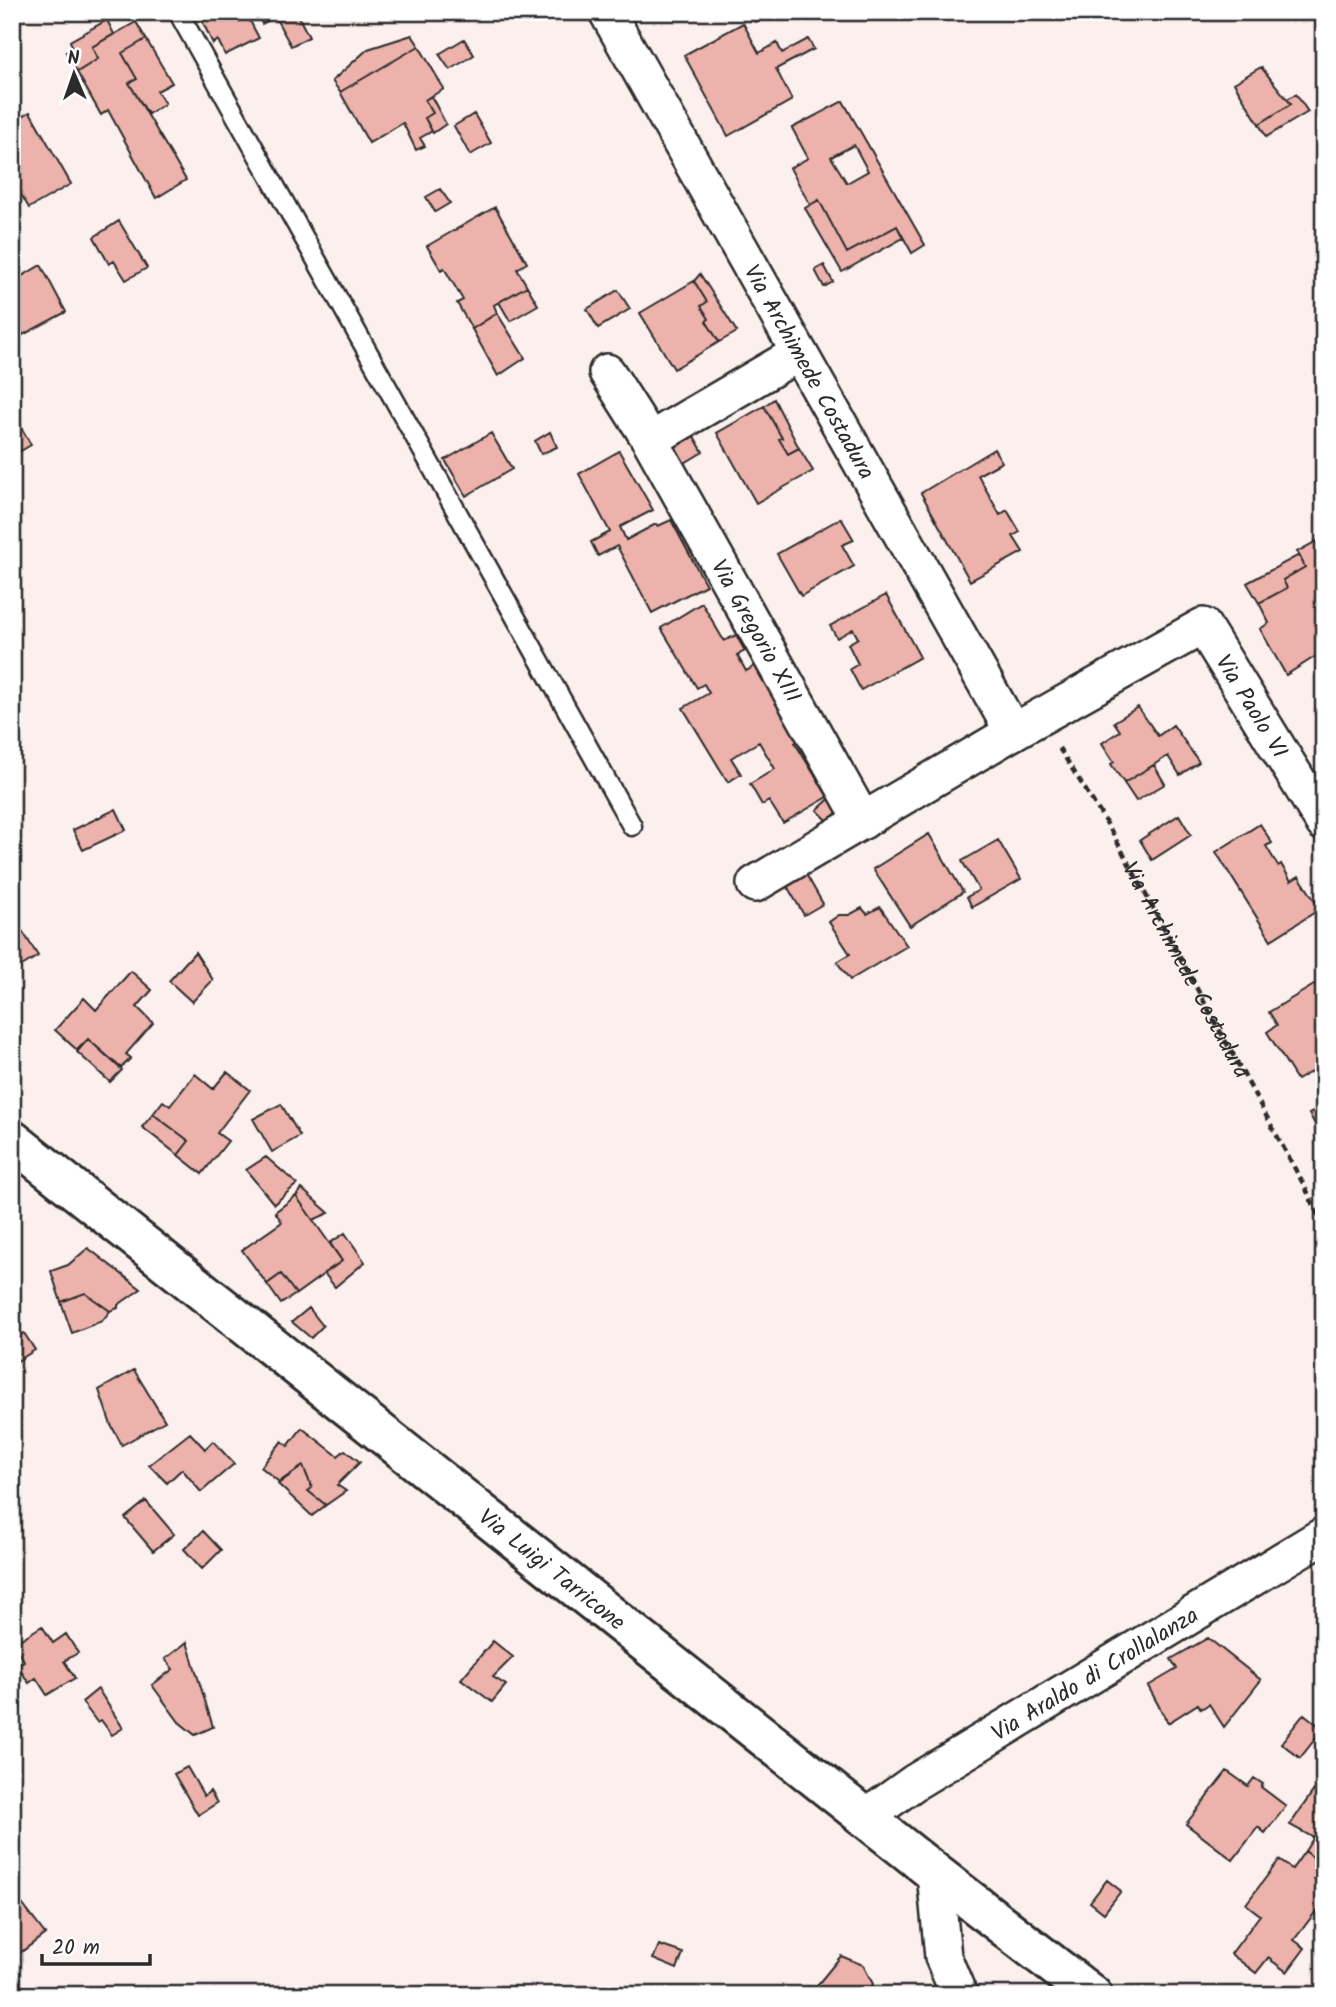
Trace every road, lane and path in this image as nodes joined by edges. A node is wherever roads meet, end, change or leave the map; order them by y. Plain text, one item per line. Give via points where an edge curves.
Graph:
1 (178, 12) edge
2 (607, 12) edge
3 (799, 353) junction
4 (607, 372) dead end
5 (650, 440) junction
6 (1026, 725) junction
7 (863, 821) junction
8 (1324, 823) edge
9 (632, 826) dead end
10 (755, 884) dead end
11 (12, 1140) edge
12 (1324, 1228) edge
13 (1324, 1535) edge
14 (866, 1817) junction
15 (935, 1873) junction
16 (959, 1995) edge
17 (1092, 1995) edge

1 - 9 lane
2 - 3 street, Via Archimede Costadura
3 - 5 street
3 - 6 street, Via Archimede Costadura
4 - 5 street, Via Gregorio XIII
5 - 7 street, Via Gregorio XIII
6 - 7 street
6 - 8 street, Via Paolo VI via 1203,626
6 - 12 path, Via Archimede Costadura via 1109,827
7 - 10 street
11 - 14 main road, Via Luigi Tarricone
13 - 14 street, Via Araldo di Crollalanza via 926,1775
14 - 15 main road, Via Luigi Tarricone
15 - 16 street via 943,1956
15 - 17 main road, Via Luigi Tarricone

